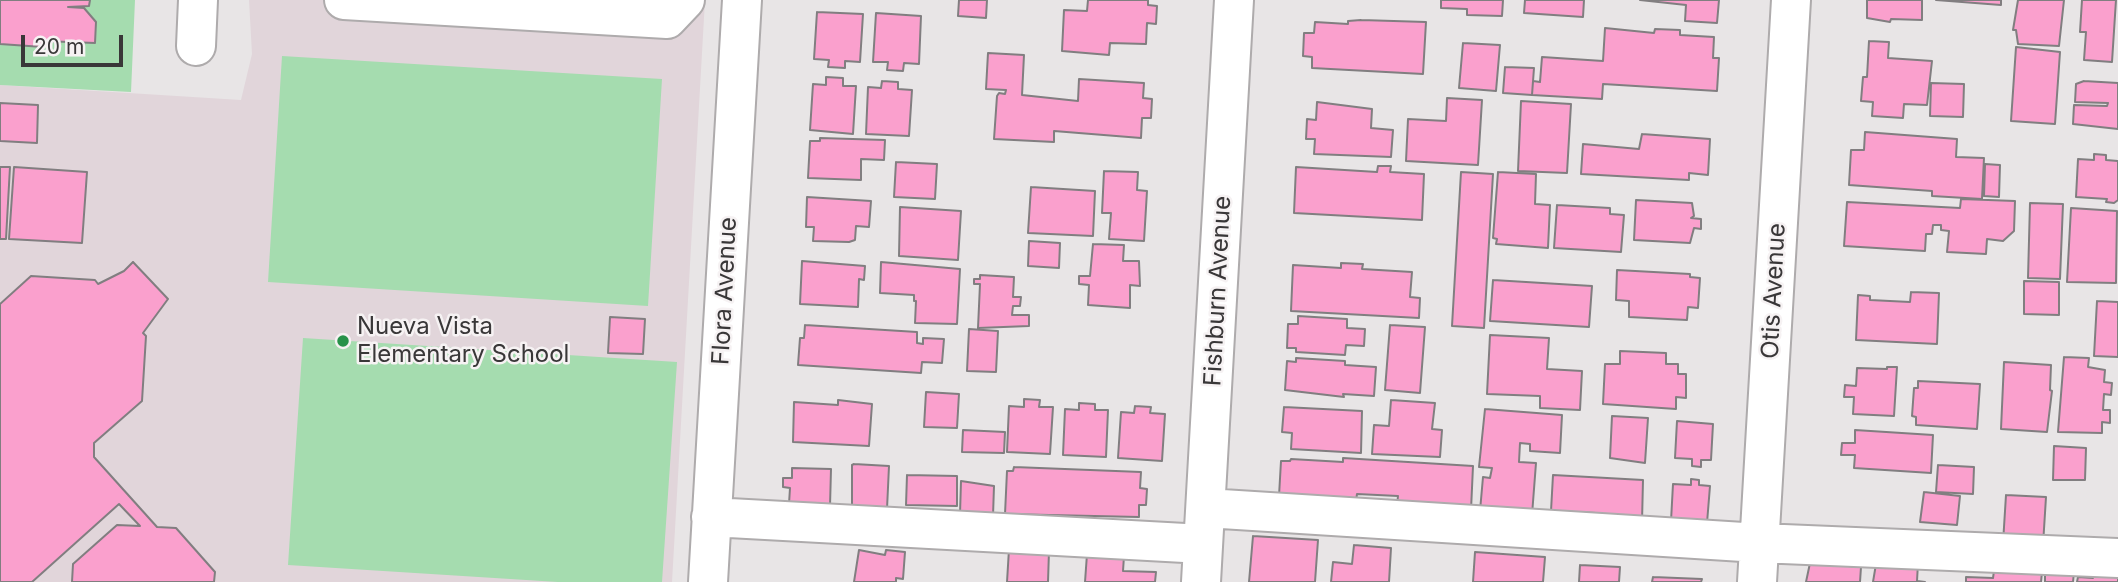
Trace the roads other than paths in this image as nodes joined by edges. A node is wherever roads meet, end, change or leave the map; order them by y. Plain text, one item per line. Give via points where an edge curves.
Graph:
1 (198, 0) edge
2 (344, 0) edge
3 (685, 0) edge
4 (1234, 0) edge
5 (1791, 0) edge
6 (733, 1) edge
7 (197, 46) dead end
8 (711, 517) junction
9 (1205, 526) junction
10 (1759, 543) junction
11 (2118, 558) edge
12 (708, 582) edge
13 (1201, 582) edge
14 (1757, 582) edge

1 - 7 street
2 - 3 street via 667,19
4 - 9 street, Fishburn Avenue
5 - 10 street, Otis Avenue
6 - 8 street, Flora Avenue
8 - 9 street
8 - 12 street, Flora Avenue
9 - 10 street
9 - 13 street, Fishburn Avenue
10 - 11 street
10 - 14 street, Otis Avenue

